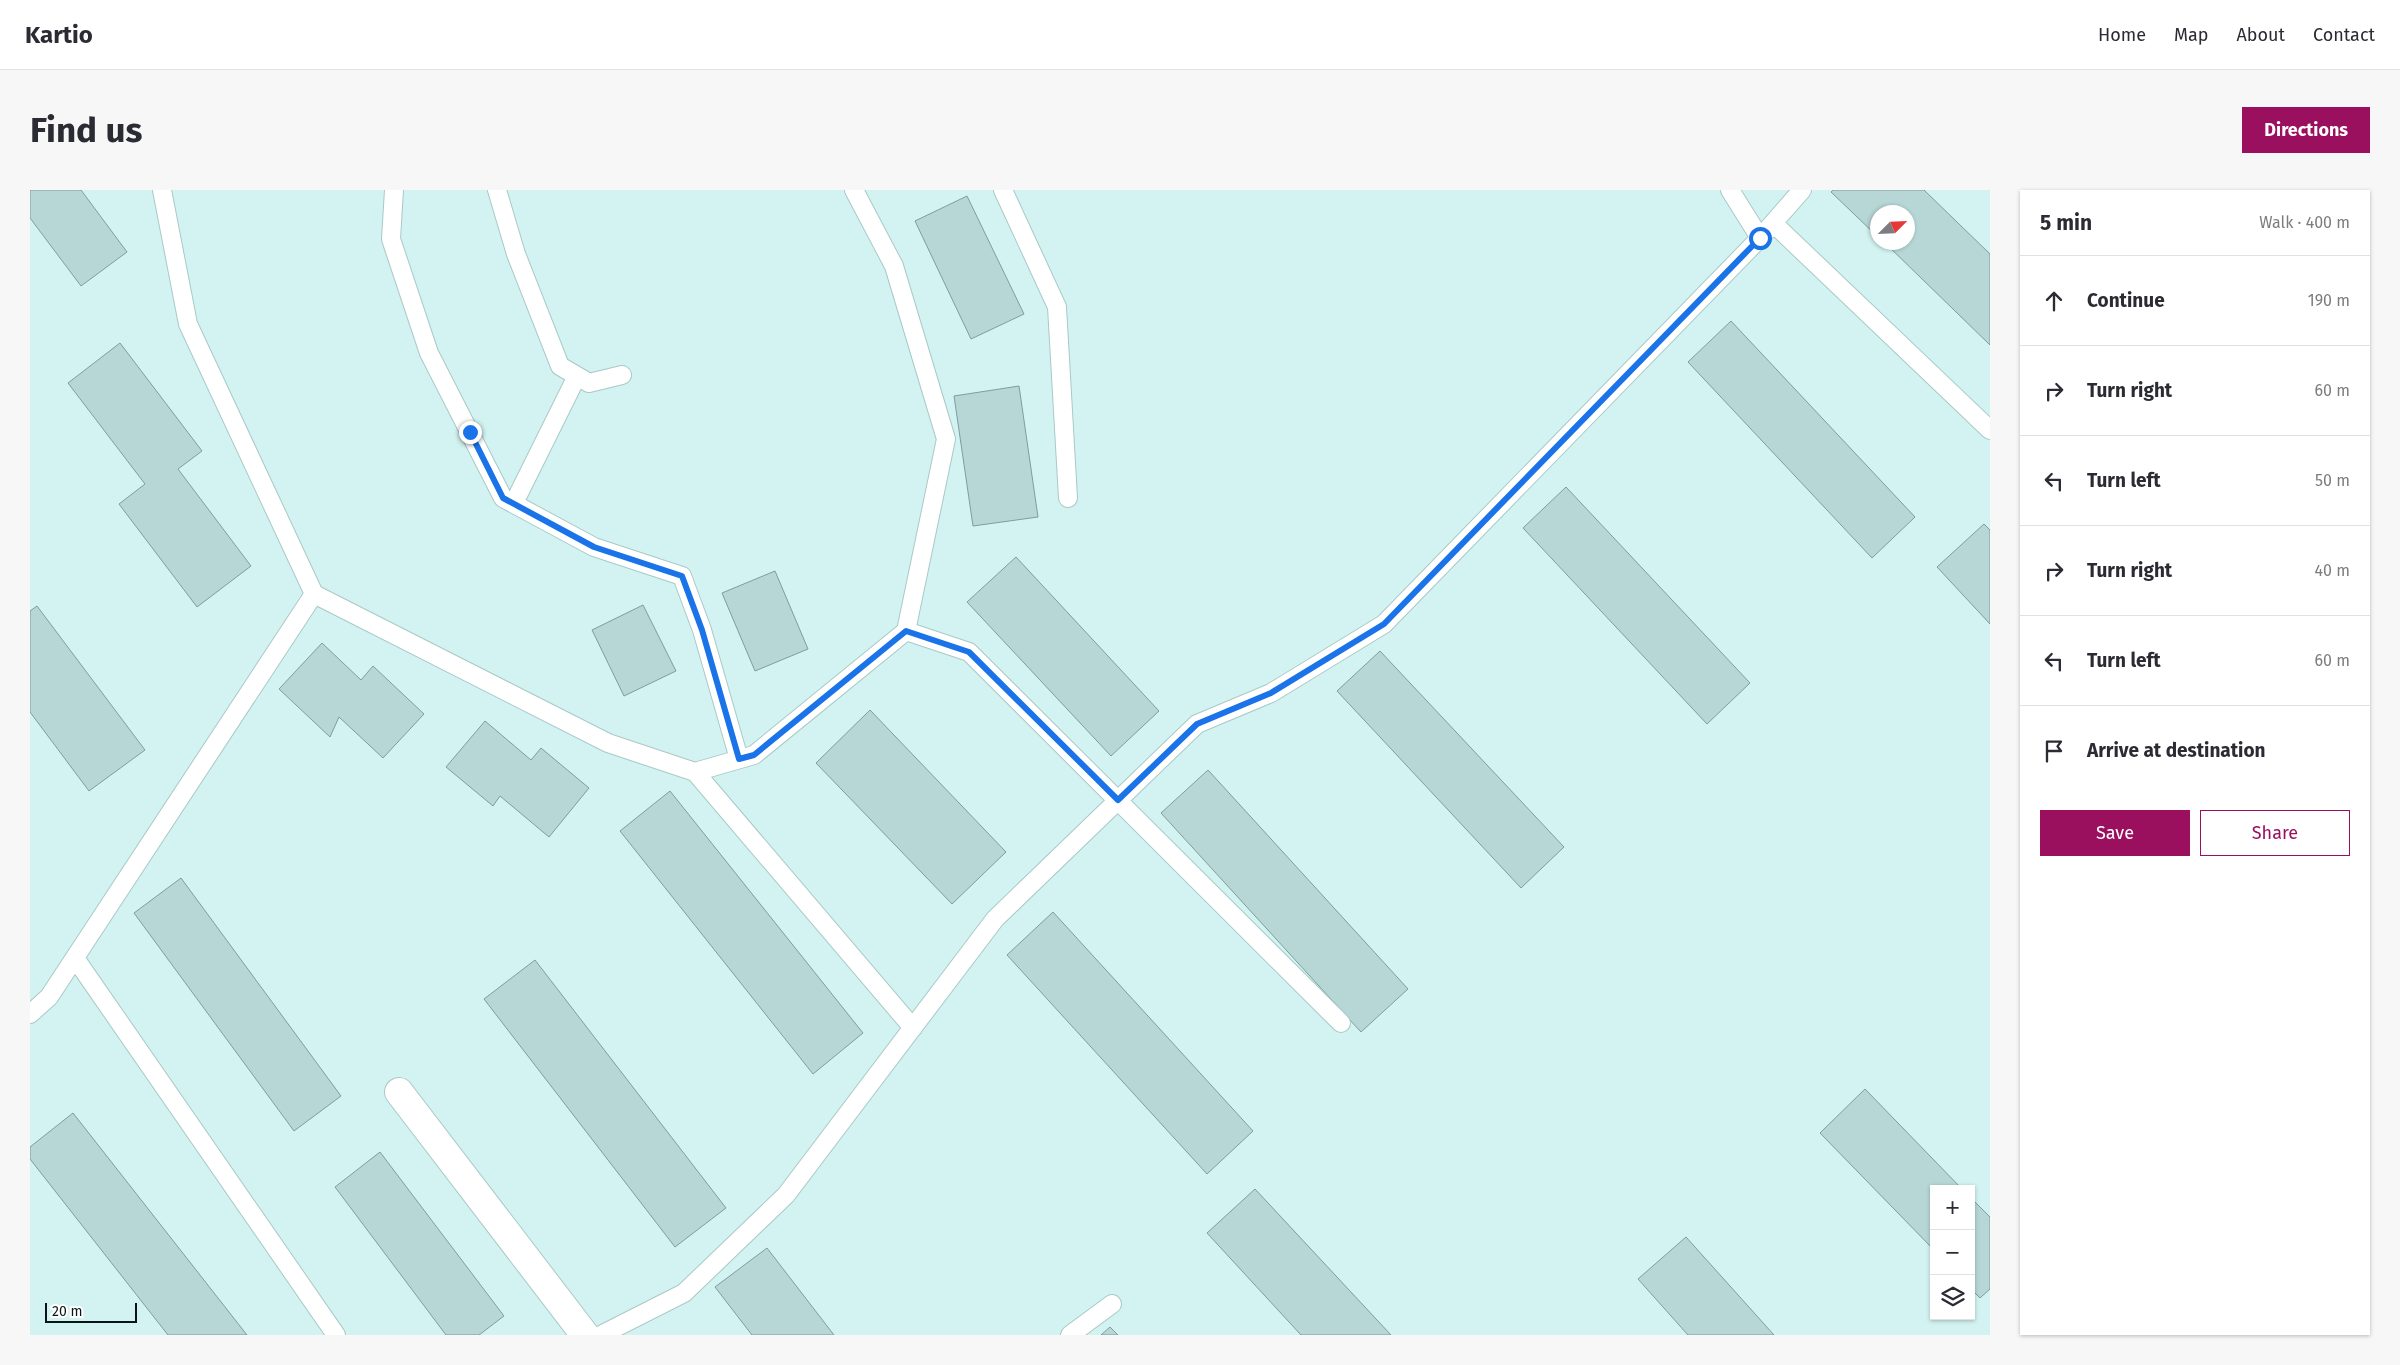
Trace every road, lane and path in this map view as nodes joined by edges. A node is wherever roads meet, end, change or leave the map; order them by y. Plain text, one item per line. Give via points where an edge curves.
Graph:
1 (162, 190) edge
2 (394, 190) edge
3 (497, 190) edge
4 (854, 190) edge
5 (1003, 190) edge
6 (1730, 190) edge
7 (1802, 190) edge
8 (1773, 222) junction
9 (1760, 238) junction
10 (622, 375) dead end
11 (577, 376) junction
12 (1990, 430) edge
13 (1068, 498) dead end
14 (514, 503) junction
15 (314, 594) junction
16 (906, 631) junction
17 (739, 759) junction
18 (695, 772) junction
19 (1118, 800) junction
20 (75, 958) junction
21 (30, 1014) edge
22 (1341, 1023) dead end
23 (913, 1028) junction
24 (399, 1092) dead end
25 (1112, 1304) dead end
26 (336, 1335) edge
27 (585, 1335) edge
28 (601, 1335) edge
29 (1070, 1335) edge

1 - 15 lane via 188,324
2 - 14 lane via 391,239 429,353 503,498
3 - 11 lane via 544,330 560,366
4 - 16 lane via 894,266 946,439
5 - 13 lane via 1057,308
6 - 9 lane
7 - 8 lane
8 - 9 lane
8 - 12 lane
9 - 19 lane via 1384,624 1271,693 1197,724
10 - 11 lane via 588,383
11 - 14 lane
14 - 17 lane via 594,547 682,576 702,630
15 - 18 lane via 608,743
15 - 20 lane
16 - 17 lane via 754,755
16 - 19 lane via 969,652
17 - 18 lane
18 - 23 lane
19 - 22 lane
19 - 23 lane via 994,919
20 - 21 lane via 49,997
20 - 26 lane
23 - 28 lane via 786,1195 684,1293
24 - 27 street
25 - 29 lane

